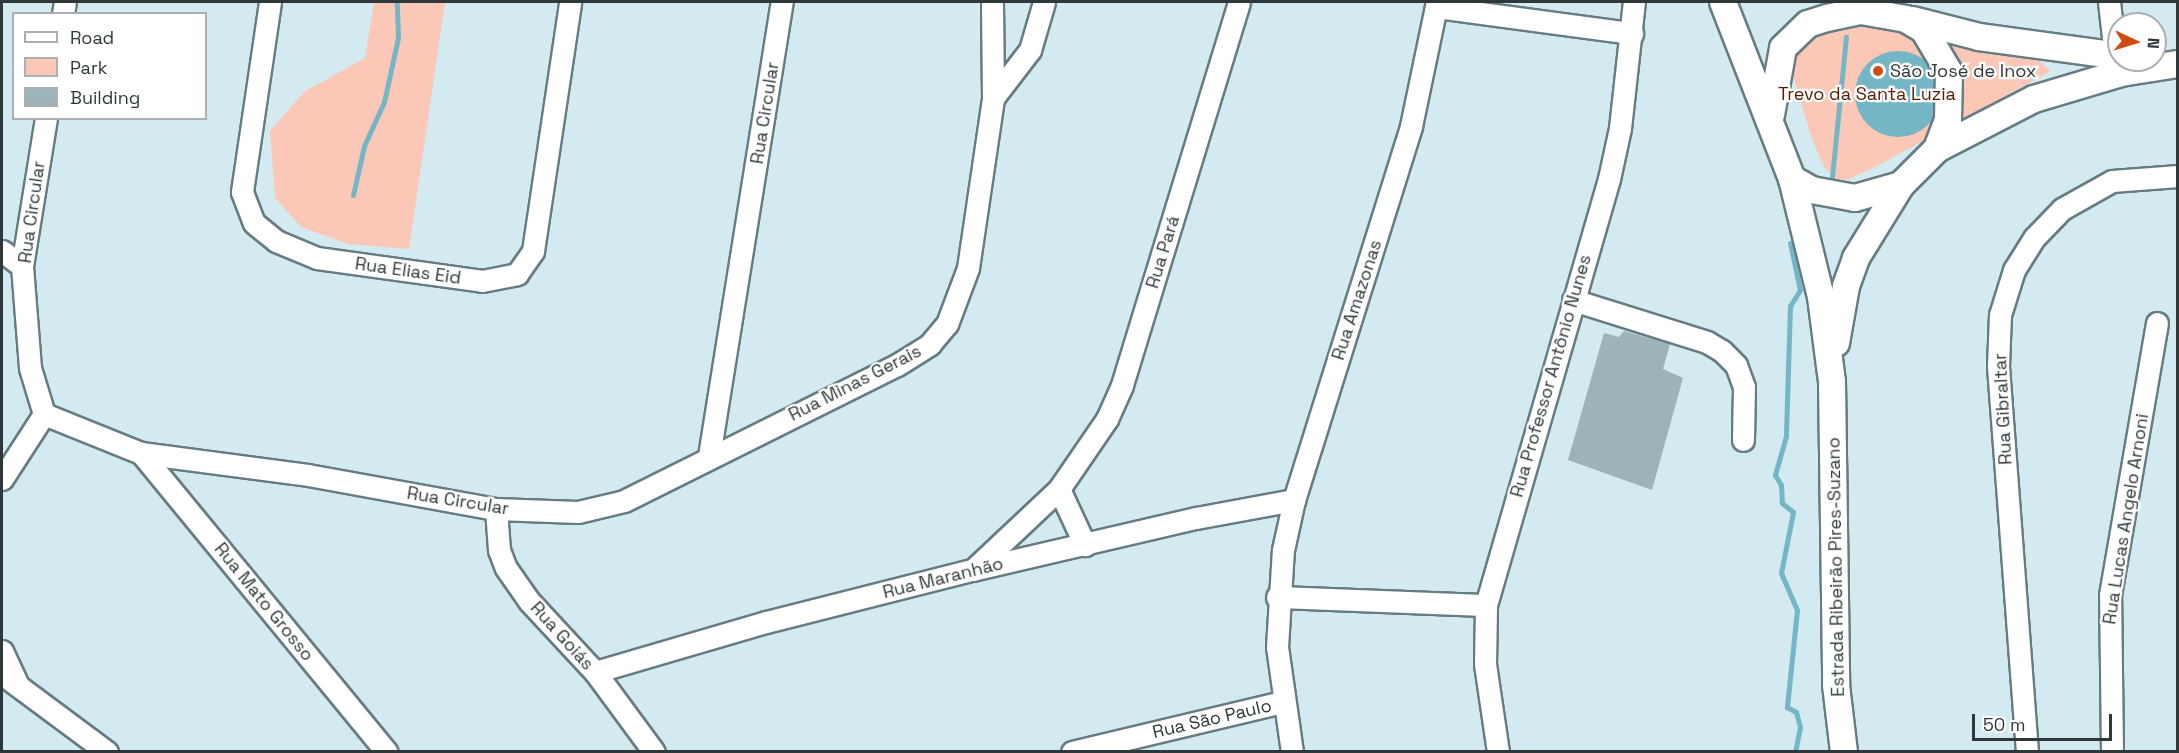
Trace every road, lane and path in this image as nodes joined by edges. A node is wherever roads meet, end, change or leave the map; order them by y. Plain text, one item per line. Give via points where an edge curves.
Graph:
1 (270, 2) edge
2 (570, 2) edge
3 (782, 2) edge
4 (992, 2) edge
5 (1044, 2) edge
6 (1239, 2) edge
7 (1634, 2) edge
8 (1723, 2) edge
9 (1436, 4) edge
10 (1851, 6) edge
11 (1906, 19) junction
12 (1632, 33) junction
13 (2107, 55) edge
14 (2178, 62) edge
15 (993, 98) junction
16 (1770, 118) junction
17 (46, 120) edge
18 (1936, 149) junction
19 (2178, 176) edge
20 (1792, 178) junction
21 (1901, 185) junction
22 (2, 251) edge
23 (22, 266) junction
24 (1573, 300) junction
25 (2157, 323) dead end
26 (1832, 382) junction
27 (44, 414) junction
28 (1743, 440) dead end
29 (141, 453) junction
30 (709, 456) junction
31 (2, 478) edge
32 (1059, 489) junction
33 (1294, 500) junction
34 (496, 509) junction
35 (1085, 544) junction
36 (972, 570) junction
37 (1277, 597) junction
38 (1486, 605) junction
39 (2, 651) edge
40 (595, 672) junction
41 (10, 679) edge
42 (1282, 702) junction
43 (77, 742) edge
44 (107, 752) edge
45 (387, 752) edge
46 (654, 752) edge
47 (1072, 752) edge
48 (1292, 752) edge
49 (1498, 752) edge
50 (1844, 752) edge
51 (2027, 752) edge
52 (2112, 752) edge

1 - 2 street, Rua Elias Eid via 242,192 254,223 276,241 317,258 482,281 517,274 532,251
3 - 30 street, Rua Circular
4 - 15 street, Rua Minas Gerais
5 - 15 street, Rua Minas Gerais via 1030,50
6 - 32 street, Rua Pará via 1122,385 1093,443
7 - 12 street, Rua Professor Antônio Nunes
8 - 16 main road
9 - 12 street
9 - 33 street, Rua Amazonas via 1411,126
10 - 11 main road
10 - 16 main road via 1796,33 1783,48 1775,71
11 - 13 main road via 1980,38
11 - 18 main road via 1924,30 1949,72 1948,120
12 - 24 street, Rua Professor Antônio Nunes via 1620,128
14 - 18 main road via 2121,73 2034,99
15 - 30 street, Rua Minas Gerais via 968,268 947,324 930,344 897,365
16 - 20 main road
17 - 23 street, Rua Circular
18 - 21 main road
19 - 51 street, Rua Gibraltar via 2112,181 2062,209 2034,238 2014,270 2000,315 1998,366
20 - 21 main road via 1812,190 1855,198
20 - 26 main road via 1816,268
21 - 26 main road via 1856,258 1846,286
22 - 23 street
23 - 27 street, Rua Circular via 30,368
24 - 28 street via 1707,342 1722,351 1736,365 1744,387
24 - 38 street, Rua Professor Antônio Nunes
25 - 52 street, Rua Lucas Angelo Arnoni via 2110,595
26 - 50 main road, Estrada Ribeirão Pires-Suzano via 1836,685
27 - 29 street, Rua Circular
27 - 31 street
29 - 34 street, Rua Circular via 308,475
29 - 45 street, Rua Mato Grosso
30 - 34 street, Rua Circular via 624,501 599,509 553,513
32 - 35 street
32 - 36 street, Rua Pará
33 - 35 street, Rua Maranhão
33 - 37 street, Rua Amazonas
34 - 40 street, Rua Goiás via 499,550 506,568 529,601
35 - 36 street, Rua Maranhão
36 - 40 street, Rua Maranhão
37 - 38 street
37 - 42 street, Rua Amazonas
38 - 49 street, Rua Professor Antônio Nunes via 1485,664
39 - 41 street
40 - 46 street, Rua Goiás
41 - 43 street
42 - 47 street, Rua São Paulo
42 - 48 street, Rua Amazonas
43 - 44 street

